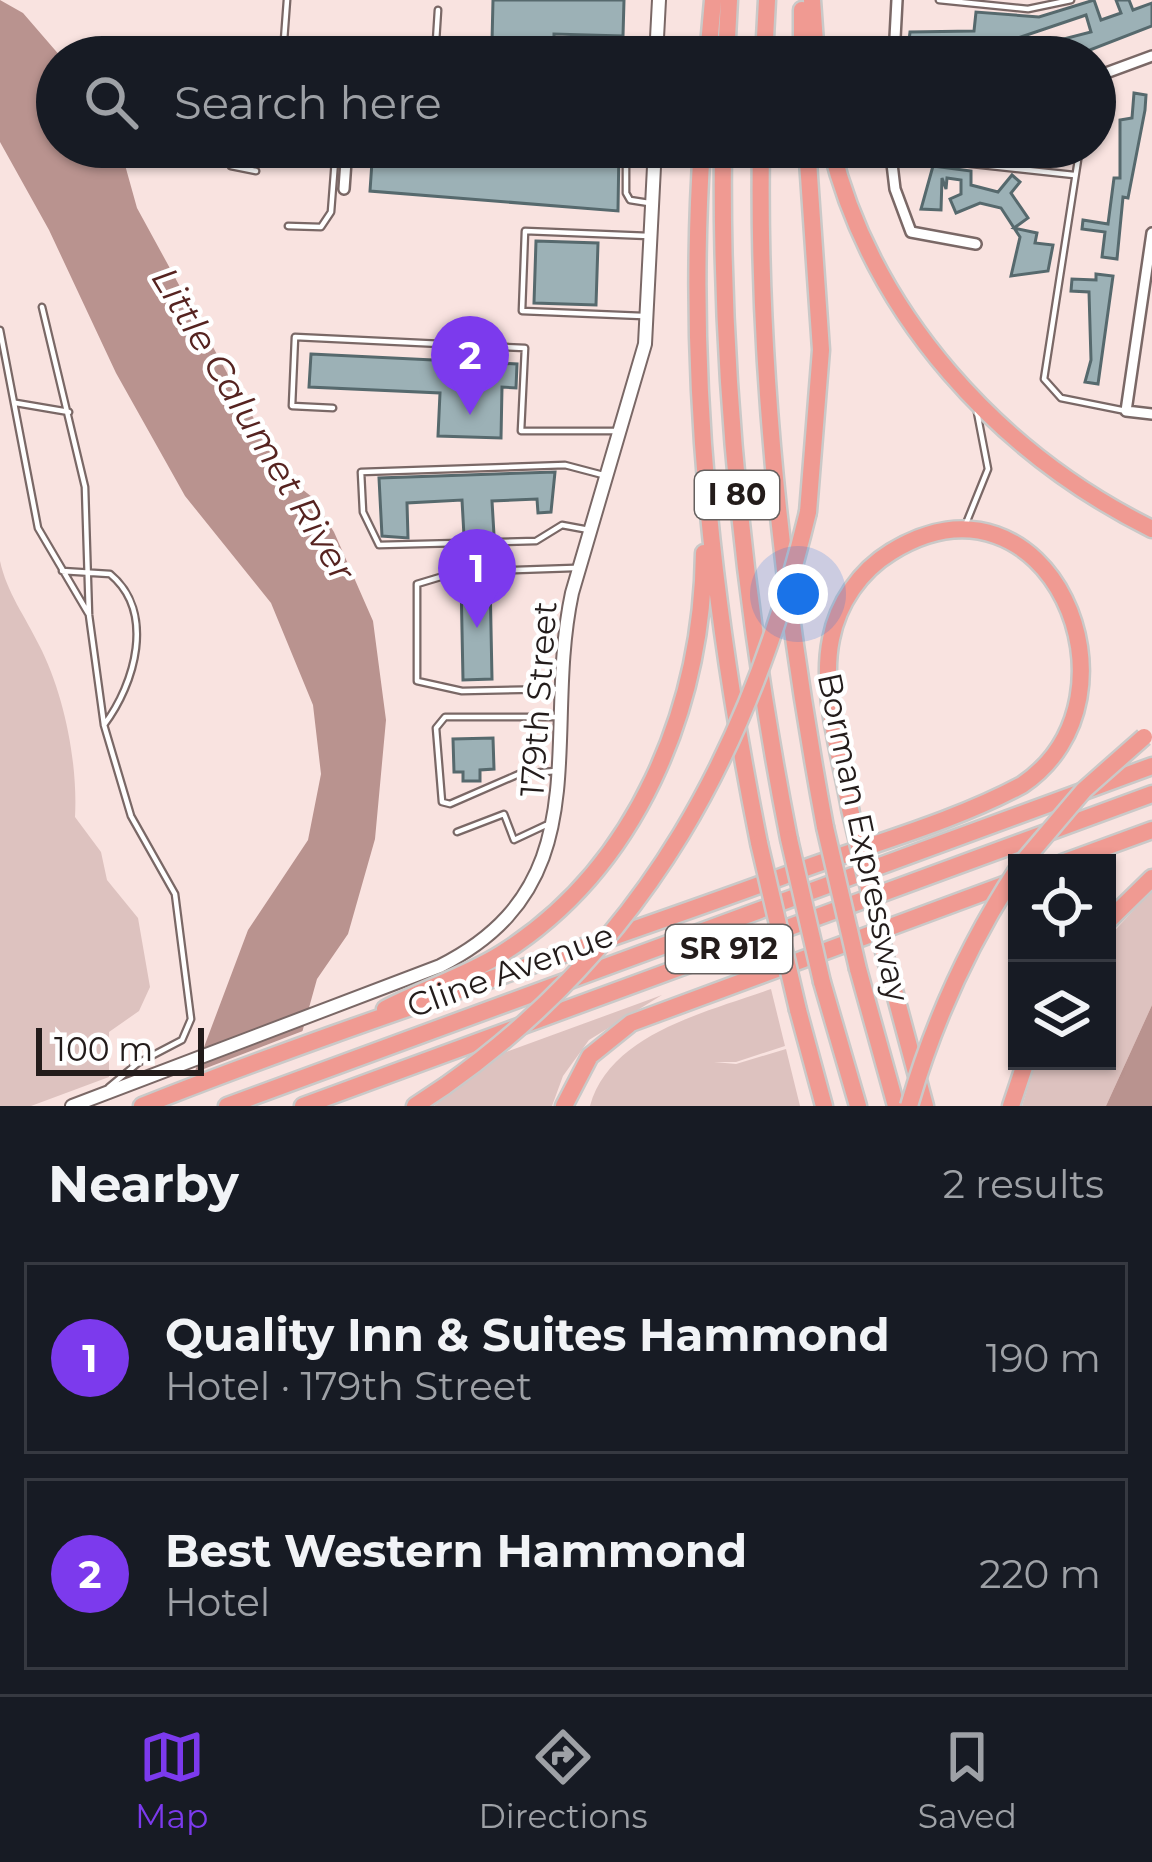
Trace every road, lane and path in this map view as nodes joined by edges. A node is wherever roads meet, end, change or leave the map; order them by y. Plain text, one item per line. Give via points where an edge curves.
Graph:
1 (287, 0) edge
2 (659, 0) edge
3 (712, 0) edge
4 (729, 0) edge
5 (767, 0) edge
6 (802, 0) edge
7 (812, 0) edge
8 (897, 0) edge
9 (939, 0) edge
10 (1071, 0) edge
11 (438, 10) dead end
12 (284, 36) edge
13 (436, 36) edge
14 (657, 36) edge
15 (709, 36) edge
16 (727, 36) edge
17 (765, 36) edge
18 (802, 36) edge
19 (815, 36) edge
20 (895, 36) edge
21 (1152, 56) edge
22 (1116, 69) edge
23 (241, 168) edge
24 (334, 168) edge
25 (346, 168) edge
26 (626, 168) edge
27 (655, 168) edge
28 (701, 168) edge
29 (723, 168) edge
30 (762, 168) edge
31 (808, 168) edge
32 (839, 168) edge
33 (893, 168) edge
34 (1020, 168) edge
35 (1076, 168) edge
36 (256, 171) dead end
37 (1074, 175) junction
38 (344, 189) dead end
39 (655, 204) junction
40 (288, 226) dead end
41 (1152, 233) edge
42 (654, 236) junction
43 (976, 244) dead end
44 (42, 307) dead end
45 (649, 316) junction
46 (0, 330) edge
47 (968, 394) junction
48 (16, 404) junction
49 (333, 408) dead end
50 (1126, 410) junction
51 (69, 412) junction
52 (1152, 414) edge
53 (622, 431) junction
54 (608, 477) junction
55 (704, 486) junction
56 (1152, 529) edge
57 (591, 530) junction
58 (962, 530) junction
59 (580, 568) junction
60 (62, 571) junction
61 (87, 572) junction
62 (89, 615) junction
63 (560, 689) junction
64 (559, 717) junction
65 (104, 725) junction
66 (1148, 734) edge
67 (1152, 766) edge
68 (558, 771) junction
69 (1152, 794) edge
70 (556, 820) junction
71 (1152, 830) edge
72 (457, 832) dead end
73 (1030, 854) edge
74 (1087, 854) edge
75 (1152, 878) edge
76 (1008, 883) edge
77 (1008, 885) edge
78 (1116, 913) edge
79 (353, 1025) junction
80 (1023, 1070) edge
81 (101, 1095) junction
82 (304, 1105) edge
83 (72, 1106) edge
84 (142, 1106) edge
85 (226, 1106) edge
86 (415, 1106) edge
87 (564, 1106) edge
88 (824, 1106) edge
89 (858, 1106) edge
90 (896, 1106) edge
91 (909, 1106) edge
92 (925, 1106) edge
93 (1011, 1106) edge

1 - 12 lane
2 - 14 street
3 - 15 highway
4 - 16 highway
5 - 17 highway
6 - 18 highway
7 - 19 highway
8 - 20 street
9 - 10 lane via 1022,9
11 - 13 lane
21 - 22 street
23 - 36 lane
24 - 40 lane via 331,212 321,227
25 - 38 street
26 - 39 lane via 630,200
27 - 39 street, 179th Street
28 - 55 highway via 696,282
29 - 89 highway, Borman Expressway / I 80, bridge via 741,537 790,839
30 - 90 highway, Borman Expressway / I 80, bridge via 770,437 784,583 825,827
31 - 86 highway, bridge via 821,350 808,512 751,704 646,891 568,982
32 - 47 highway via 903,311
33 - 43 street via 914,235
34 - 37 lane
35 - 37 lane
37 - 50 lane via 1044,379 1061,398
39 - 42 street, 179th Street
41 - 50 street
42 - 45 street, 179th Street
42 - 45 lane via 525,231 522,311
44 - 51 lane
45 - 53 street, 179th Street
46 - 48 lane
47 - 56 highway via 1059,476
47 - 58 lane via 988,469
48 - 51 lane
48 - 60 lane via 36,519
49 - 53 lane via 292,406 296,337 525,348 521,431
50 - 52 street
51 - 61 lane via 85,487
53 - 54 street, 179th Street
54 - 57 street, 179th Street
54 - 57 lane via 565,465 361,472 364,512 379,545 536,541 562,525
55 - 79 highway via 692,674 678,726 625,829 548,919 503,953
55 - 88 highway, bridge via 759,843
57 - 59 street, 179th Street
58 - 79 highway via 1024,545 1054,566 1088,617 1096,662 1091,705 1079,734 1039,776 749,889
58 - 92 highway, bridge via 929,535 865,572 837,616 828,662 850,809
59 - 63 street, 179th Street
59 - 63 lane via 457,572 417,584 417,681 462,691
60 - 61 lane
60 - 62 lane
61 - 62 lane
61 - 65 lane via 116,578 137,628 127,684
62 - 65 lane
63 - 64 street, 179th Street
64 - 68 street, 179th Street
64 - 68 lane via 445,717 436,728 442,802 519,774
65 - 81 lane via 131,816 176,894 191,1019 182,1040
66 - 73 highway, bridge via 1084,790
67 - 85 highway, Cline Avenue / SR 912
68 - 70 street, 179th Street
69 - 82 highway, Cline Avenue / SR 912
70 - 72 lane via 514,840 504,814
70 - 81 street, 179th Street via 536,881 482,942 440,966
71 - 74 highway
75 - 78 highway
76 - 87 highway via 631,1023 590,1056
77 - 91 highway, bridge via 961,962
79 - 84 highway
80 - 93 highway
81 - 83 street, 179th Street

